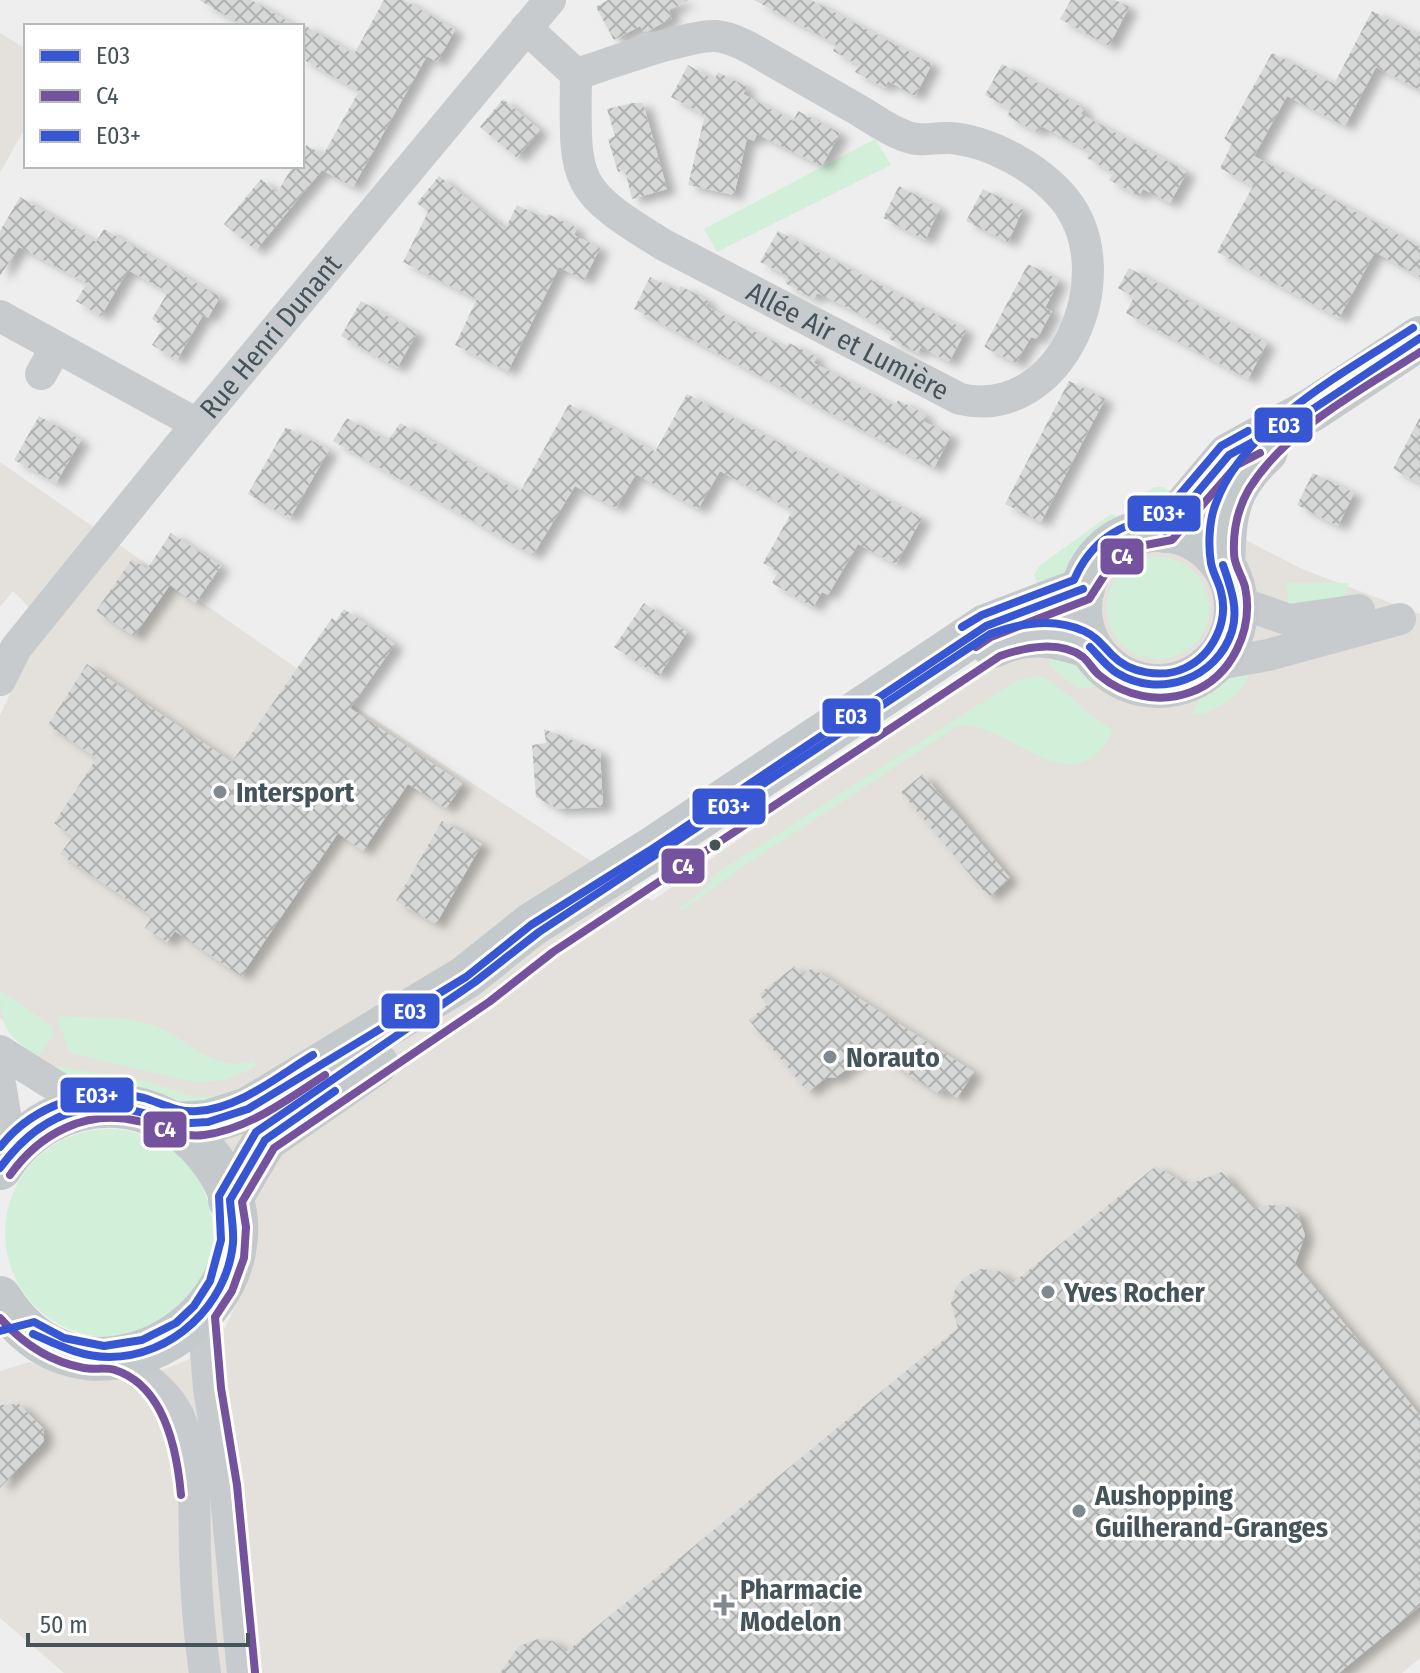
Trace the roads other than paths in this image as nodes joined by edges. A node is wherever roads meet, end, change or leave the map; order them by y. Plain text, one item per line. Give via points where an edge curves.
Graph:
1 (550, 0) edge
2 (526, 28) junction
3 (576, 74) junction
4 (0, 316) edge
5 (1420, 338) edge
6 (1313, 409) junction
7 (197, 424) junction
8 (1165, 531) junction
9 (1229, 583) junction
10 (1083, 589) junction
11 (1410, 620) edge
12 (1090, 647) junction
13 (1212, 665) junction
14 (0, 680) edge
15 (0, 1051) edge
16 (0, 1084) edge
17 (89, 1107) junction
18 (174, 1124) junction
19 (3, 1162) edge
20 (230, 1200) junction
21 (0, 1298) edge
22 (203, 1314) junction
23 (17, 1338) edge
24 (119, 1358) junction
25 (205, 1673) edge
26 (243, 1673) edge

1 - 2 street, Rue Henri Dunant
2 - 3 street
2 - 7 street, Rue Henri Dunant
3 - 3 street, Allée Air et Lumière via 578,169 602,205 664,245 795,315 977,403 1025,390 1056,364 1072,339 1086,285 1082,236 1065,201 1023,165 970,141 909,138 750,48 718,36
4 - 7 street via 49,360
5 - 6 main road
6 - 8 main road via 1229,455
6 - 9 main road via 1234,487 1225,512
7 - 14 street, Rue Henri Dunant via 16,648
8 - 9 main road via 1203,545
8 - 10 main road via 1120,541 1096,561
9 - 11 street via 1289,620 1358,610
9 - 13 main road via 1231,636
10 - 12 main road via 1080,609
10 - 18 main road via 986,626 531,925 466,977 248,1109 208,1122
11 - 13 street
12 - 13 main road via 1115,673 1150,686 1187,681
12 - 20 main road via 1052,636 1016,636 945,676 546,942 482,992 265,1140
15 - 17 street
16 - 19 street via 6,1120
17 - 18 main road via 127,1107
17 - 19 main road via 43,1123
18 - 20 main road via 209,1156
20 - 22 main road via 232,1255
21 - 23 main road
22 - 24 main road via 171,1341
22 - 26 street
23 - 24 main road via 74,1354
24 - 25 street via 156,1385 180,1418 191,1471

